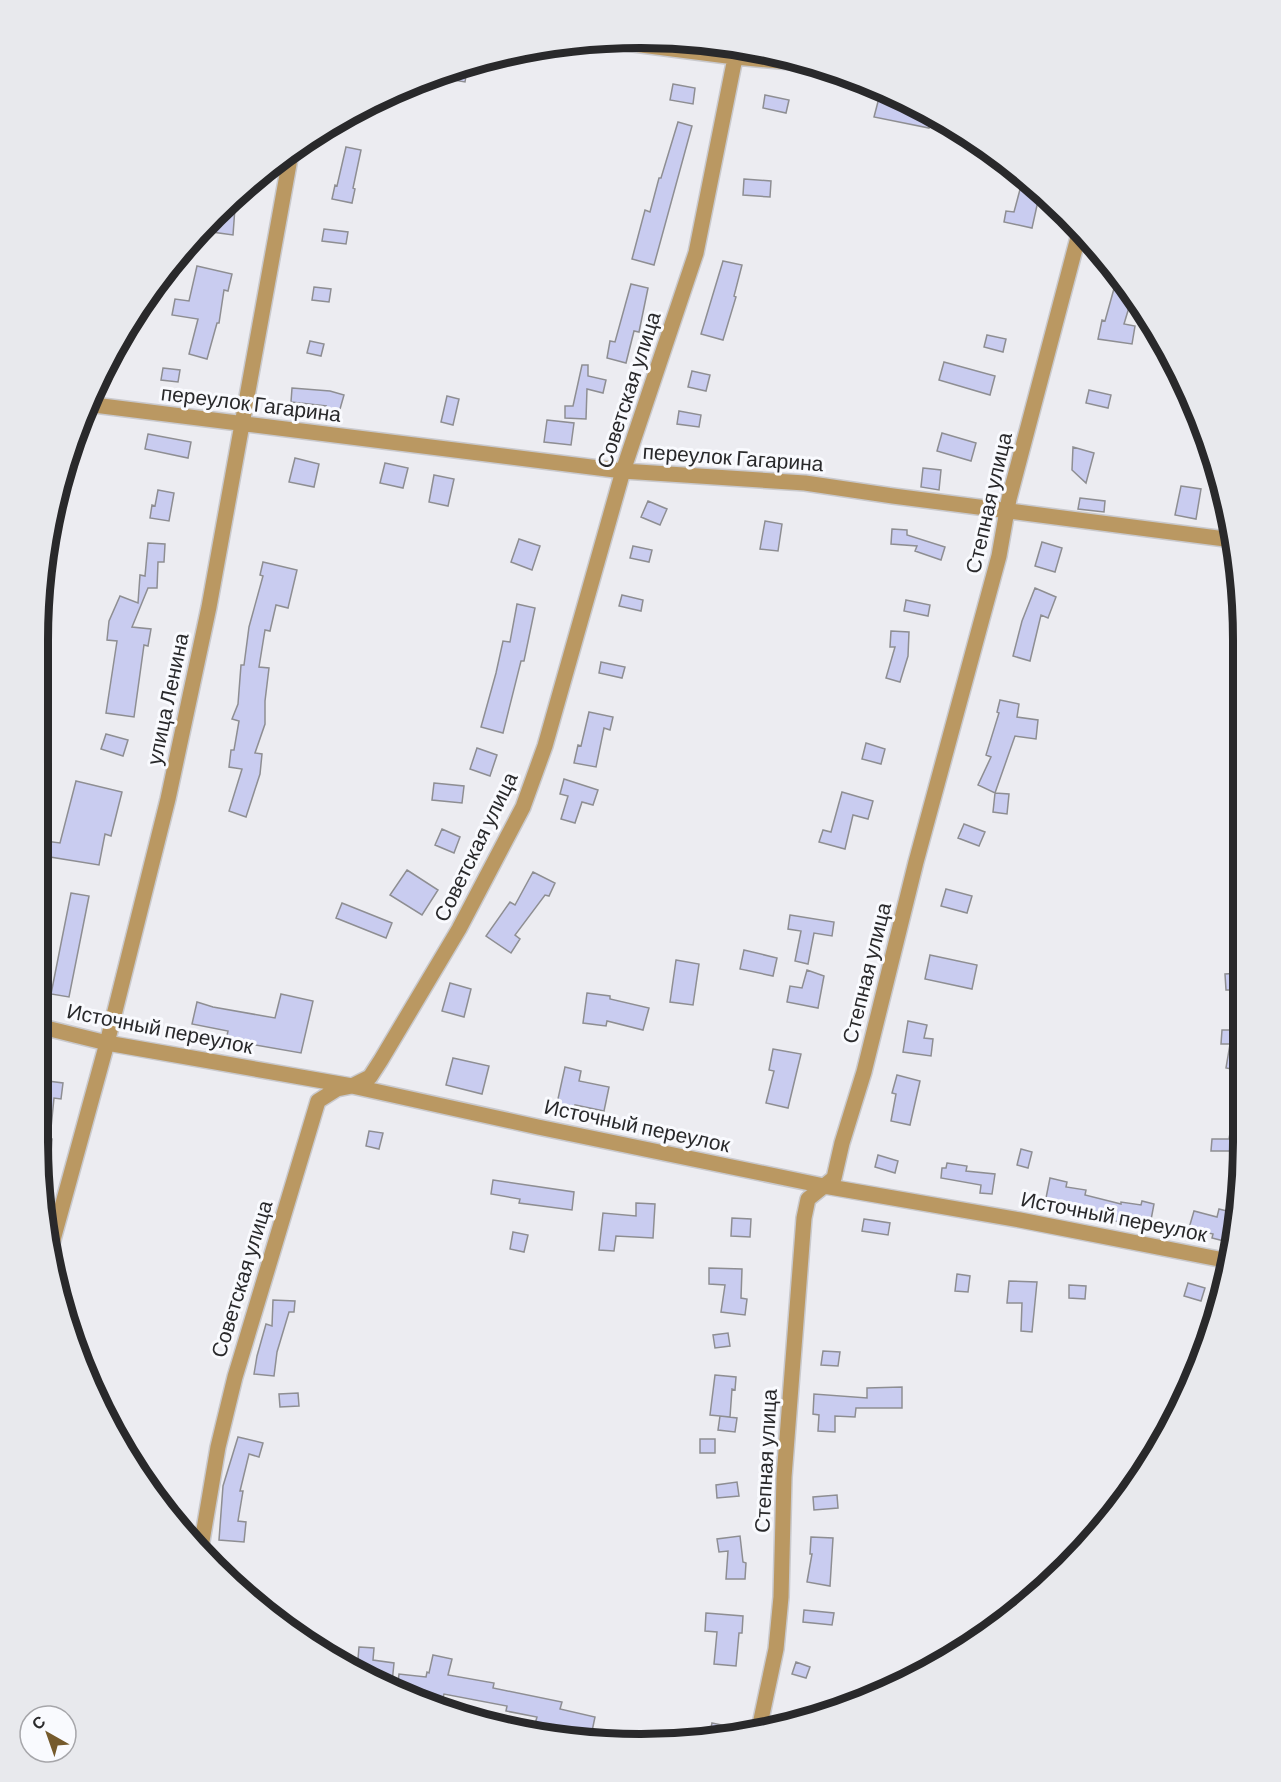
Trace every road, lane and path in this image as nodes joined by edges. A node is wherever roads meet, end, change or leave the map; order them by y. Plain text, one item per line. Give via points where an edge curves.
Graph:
1 (735, 56) edge
2 (289, 164) edge
3 (1077, 241) edge
4 (97, 405) edge
5 (243, 424) junction
6 (624, 471) junction
7 (1007, 511) junction
8 (1224, 539) edge
9 (48, 1028) edge
10 (107, 1043) junction
11 (352, 1086) junction
12 (824, 1186) junction
13 (55, 1233) edge
14 (1221, 1260) edge
15 (202, 1540) edge
16 (761, 1722) edge

1 - 6 street, Советская улица via 696,253
2 - 5 street, улица Ленина
3 - 7 street, Степная улица
4 - 5 street, переулок Гагарина
5 - 6 street, переулок Гагарина
5 - 10 street, улица Ленина via 168,799
6 - 7 street, переулок Гагарина via 805,483
6 - 11 street, Советская улица via 545,746 523,807 459,929 381,1060 370,1077
7 - 8 street, переулок Гагарина
7 - 12 street, Степная улица via 999,556 864,1072 834,1178
9 - 10 street, Источный переулок
10 - 11 street, Источный переулок
10 - 13 street, улица Ленина
11 - 12 street, Источный переулок
11 - 15 street, Советская улица via 337,1089 318,1101 235,1377
12 - 14 street, Источный переулок
12 - 16 street, Степная улица via 808,1198 804,1218 784,1477 781,1597 776,1649

